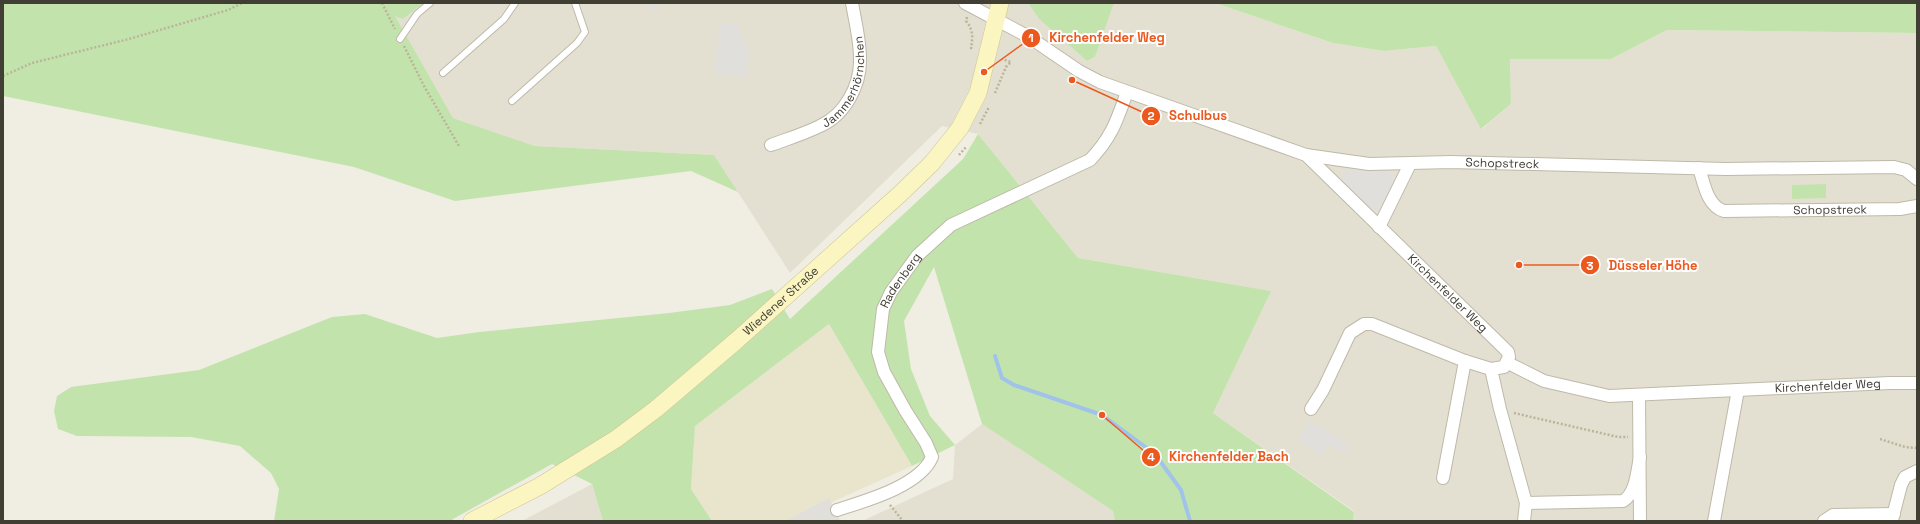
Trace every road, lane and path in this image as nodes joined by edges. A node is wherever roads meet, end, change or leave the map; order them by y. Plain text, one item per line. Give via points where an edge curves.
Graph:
1 (242, 3) edge
2 (382, 3) edge
3 (430, 3) edge
4 (515, 3) edge
5 (575, 3) edge
6 (852, 3) edge
7 (965, 3) edge
8 (999, 11) edge
9 (966, 21) dead end
10 (400, 39) junction
11 (971, 48) dead end
12 (443, 73) dead end
13 (3, 76) edge
14 (1127, 92) junction
15 (512, 100) dead end
16 (771, 145) dead end
17 (459, 146) dead end
18 (1306, 155) junction
19 (1410, 164) junction
20 (1699, 168) junction
21 (1917, 179) edge
22 (1917, 206) edge
23 (1379, 227) junction
24 (1465, 361) junction
25 (1508, 363) junction
26 (1491, 369) junction
27 (1917, 383) edge
28 (1738, 390) junction
29 (1638, 396) junction
30 (1500, 409) junction
31 (1311, 410) dead end
32 (1640, 438) junction
33 (1880, 438) dead end
34 (1917, 448) edge
35 (1640, 457) junction
36 (1917, 471) edge
37 (1443, 478) dead end
38 (1526, 503) junction
39 (892, 508) dead end
40 (837, 510) dead end
41 (1893, 518) edge
42 (472, 521) edge
43 (903, 521) edge
44 (1524, 521) edge
45 (1640, 521) edge
46 (1714, 521) edge
47 (1824, 521) edge

1 - 13 path via 228,10 129,39 32,63
2 - 10 path
3 - 10 lane via 417,14
4 - 12 lane via 504,19
5 - 15 lane via 585,32 577,43
6 - 16 street, Jammerhörnchen via 861,59 858,74 843,110 821,126
7 - 8 street, Kirchenfelder Weg
8 - 14 street, Kirchenfelder Weg via 1029,37 1079,71
8 - 42 main road, Wiedener Straße via 978,93 960,128 932,163 900,194 700,372 616,439 540,486
9 - 11 path via 971,26
10 - 17 path
14 - 18 street, Kirchenfelder Weg
14 - 40 street, Radenberg via 1114,130 1090,160 951,225 917,256 903,273 883,309 878,352 884,372 932,457 928,468 910,480 882,495
18 - 19 street, Schopstreck via 1369,167
18 - 23 street, Kirchenfelder Weg via 1353,198
19 - 20 street, Schopstreck via 1451,162
19 - 23 street via 1391,197
20 - 21 street, Schopstreck via 1894,167 1906,170
20 - 22 street, Schopstreck via 1711,203 1716,209 1724,211 1900,209
23 - 25 street, Kirchenfelder Weg via 1499,342 1508,352
24 - 26 street
24 - 31 street via 1372,324 1364,324 1350,333
24 - 37 street
25 - 26 street via 1504,367
25 - 29 street, Kirchenfelder Weg via 1544,381 1609,396
26 - 30 street
27 - 28 street, Kirchenfelder Weg
28 - 29 street, Kirchenfelder Weg
28 - 46 street
29 - 32 street
30 - 32 path via 1618,437
30 - 38 street
32 - 35 street
33 - 34 path via 1905,447
35 - 38 street via 1632,490 1623,501
35 - 45 street
36 - 41 street via 1905,477
38 - 44 street
39 - 43 path
41 - 47 street via 1833,515

